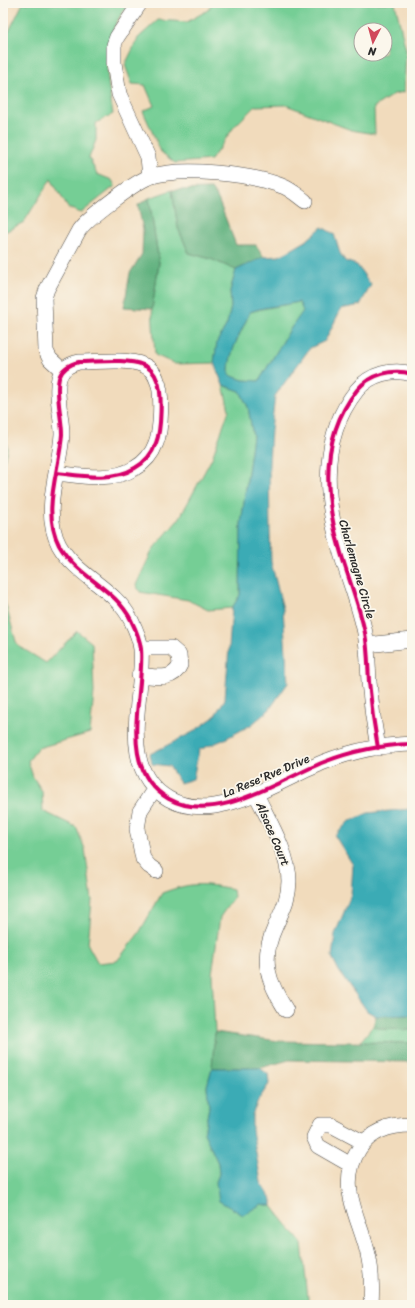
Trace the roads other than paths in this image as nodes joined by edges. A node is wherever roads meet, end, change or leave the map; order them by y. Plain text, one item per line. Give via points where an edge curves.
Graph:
1 (140, 3) edge
2 (150, 177) junction
3 (305, 201) dead end
4 (63, 371) junction
5 (412, 374) edge
6 (56, 473) junction
7 (412, 640) edge
8 (367, 645) junction
9 (141, 648) junction
10 (139, 675) junction
11 (412, 744) edge
12 (378, 748) junction
13 (155, 788) junction
14 (255, 792) junction
15 (156, 871) dead end
16 (286, 1010) dead end
17 (412, 1125) edge
18 (363, 1142) junction
19 (351, 1165) junction
20 (371, 1305) edge

1 - 2 street via 117,37 114,45 114,63 119,94 148,158
2 - 3 street via 201,172 232,175 282,186
2 - 4 street via 84,222 47,289 44,298 46,351 50,359
4 - 6 street, La Rese'Rve Drive via 58,383 62,433
4 - 6 street via 79,362 135,363 149,369 158,381 160,389 160,430 152,453 135,468 124,473 103,476
5 - 8 street, Charlemagne Circle via 388,372 376,376 359,388 340,415 330,450 328,490 331,514 338,545 362,619
6 - 9 street, La Rese'Rve Drive via 51,502 52,518 59,544 76,567 109,592 124,608 132,621
7 - 8 street
8 - 12 street, Charlemagne Circle via 372,715
9 - 10 street, La Rese'Rve Drive
9 - 10 street via 171,648 179,655 180,665 175,674 170,676
10 - 13 street, La Rese'Rve Drive via 138,757 142,769
11 - 12 street, La Rese'Rve Drive
12 - 14 street, La Rese'Rve Drive via 323,763
13 - 14 street, La Rese'Rve Drive via 180,804 204,808 226,805
13 - 15 street via 140,811 137,829 143,859
14 - 16 street, Alsace Court via 282,851 289,873 287,901 269,941 267,954 267,970 271,985
17 - 18 street via 390,1127
18 - 19 street
18 - 19 street via 331,1125 326,1124 317,1128 314,1141 318,1146
19 - 20 street via 348,1185 372,1273

